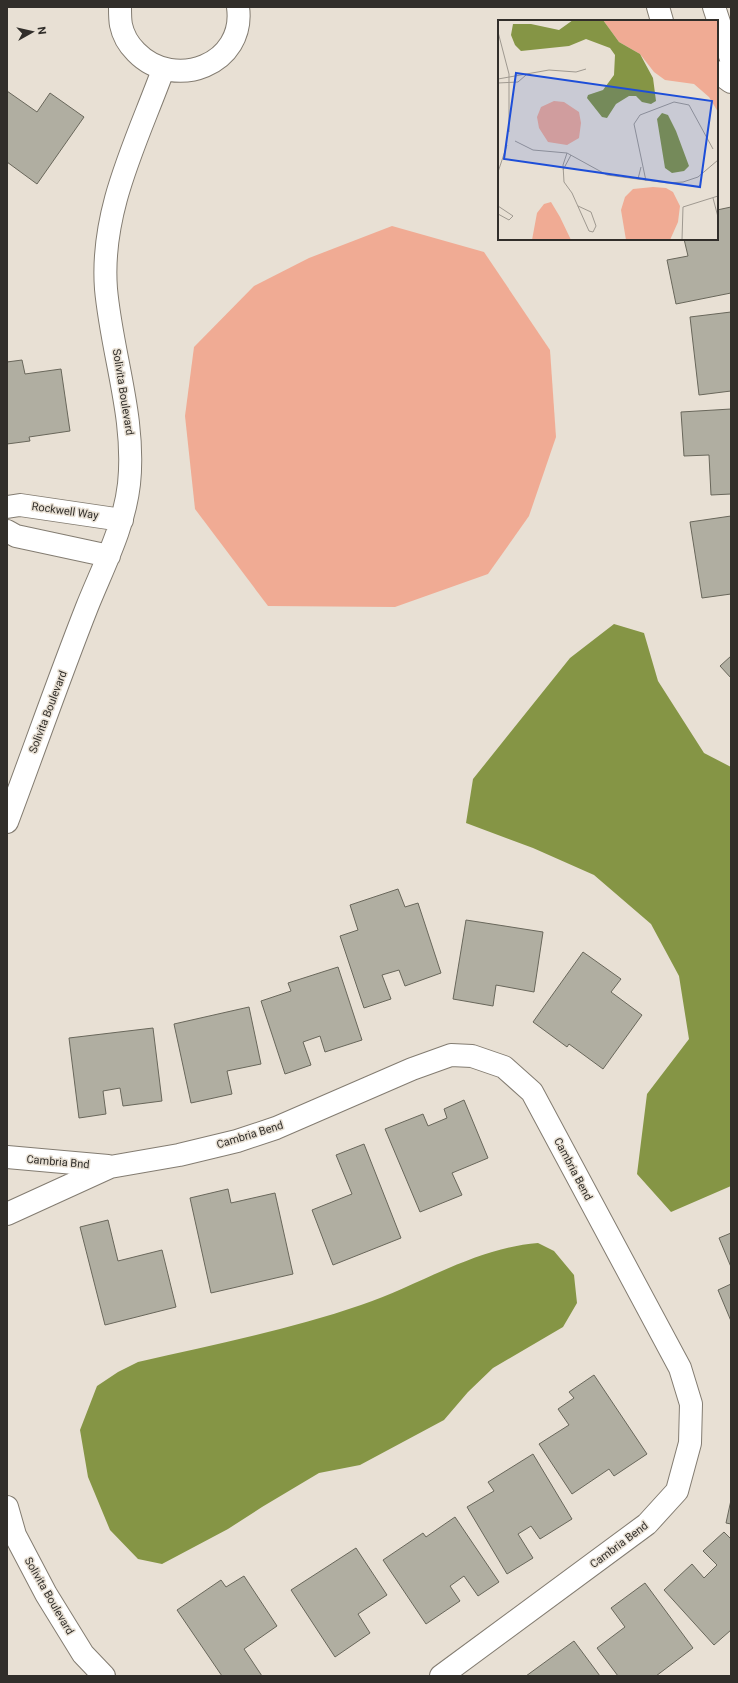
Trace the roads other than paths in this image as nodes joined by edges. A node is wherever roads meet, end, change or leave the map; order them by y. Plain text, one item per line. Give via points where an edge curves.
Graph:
1 (120, 7) edge
2 (658, 7) edge
3 (714, 7) edge
4 (244, 8) edge
5 (662, 20) edge
6 (731, 59) edge
7 (163, 70) junction
8 (718, 73) edge
9 (731, 82) edge
10 (7, 507) edge
11 (122, 520) junction
12 (7, 531) edge
13 (110, 556) junction
14 (7, 822) edge
15 (7, 1157) edge
16 (110, 1167) junction
17 (7, 1214) edge
18 (7, 1507) edge
19 (104, 1676) edge
20 (441, 1676) edge

1 - 7 street via 121,26 130,46 144,61
2 - 5 street
3 - 6 street
4 - 7 street via 239,16 234,36 222,54 206,66 185,72
7 - 11 street, Solivita Boulevard via 122,174 108,229 106,288 131,434 129,484
8 - 9 street
10 - 11 street, Rockwell Way via 20,504
11 - 13 street, Solivita Boulevard
12 - 13 street via 16,536
13 - 14 street, Solivita Boulevard via 87,607
15 - 16 street, Cambria Bnd
16 - 17 street, Cambria Bend
16 - 20 street, Cambria Bend via 179,1155 237,1141 276,1128 412,1069 451,1055 472,1056 504,1067 532,1092 680,1368 691,1404 690,1443 677,1491 647,1524
18 - 19 street, Solivita Boulevard via 14,1534 46,1594 83,1654

